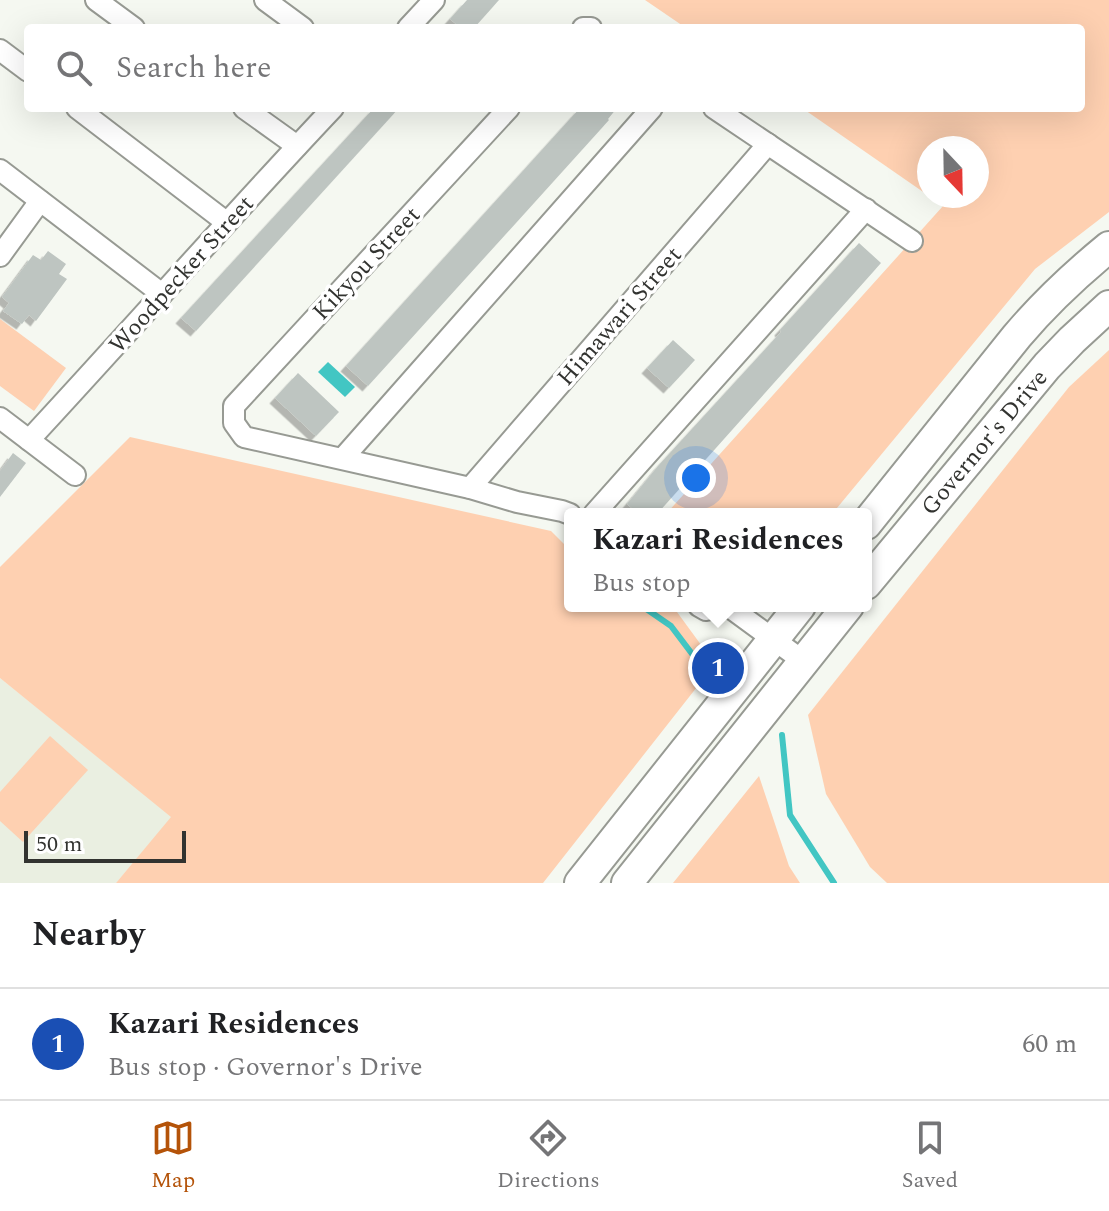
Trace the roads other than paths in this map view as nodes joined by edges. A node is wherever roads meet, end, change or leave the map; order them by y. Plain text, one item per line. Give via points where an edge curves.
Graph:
1 (96, 0) edge
2 (265, 0) edge
3 (432, 1) edge
4 (129, 24) edge
5 (298, 24) edge
6 (412, 24) edge
7 (0, 50) edge
8 (24, 68) edge
9 (82, 112) edge
10 (250, 112) edge
11 (329, 112) edge
12 (505, 112) edge
13 (648, 112) edge
14 (720, 112) edge
15 (768, 144) junction
16 (297, 146) junction
17 (0, 170) edge
18 (40, 201) junction
19 (866, 209) junction
20 (226, 222) junction
21 (912, 241) dead end
22 (1109, 247) edge
23 (0, 256) edge
24 (162, 294) junction
25 (1109, 306) edge
26 (0, 418) edge
27 (29, 440) junction
28 (343, 458) junction
29 (75, 475) dead end
30 (470, 488) junction
31 (599, 508) edge
32 (564, 512) edge
33 (872, 517) edge
34 (872, 577) edge
35 (736, 612) edge
36 (795, 612) edge
37 (843, 612) edge
38 (773, 639) junction
39 (803, 661) junction
40 (580, 883) edge
41 (627, 883) edge

1 - 4 street
2 - 5 street
3 - 6 street
7 - 8 street
9 - 20 street
10 - 16 street
11 - 16 street, Woodpecker Street
12 - 28 street, Kikyou Street via 234,406 234,423 244,437
13 - 28 street
14 - 15 street
15 - 19 street
15 - 30 street, Himawari Street
16 - 20 street, Woodpecker Street
17 - 18 street
18 - 23 street
18 - 24 street
19 - 21 street
19 - 31 street
20 - 24 street, Woodpecker Street
22 - 33 main road, Governor's Drive via 1067,282 1017,336
24 - 27 street, Woodpecker Street
25 - 34 main road, Governor's Drive via 1047,366
26 - 27 street
27 - 29 street
28 - 30 street
30 - 32 street
35 - 38 street
36 - 38 main road
37 - 39 main road
38 - 39 street
38 - 40 main road
39 - 41 main road

